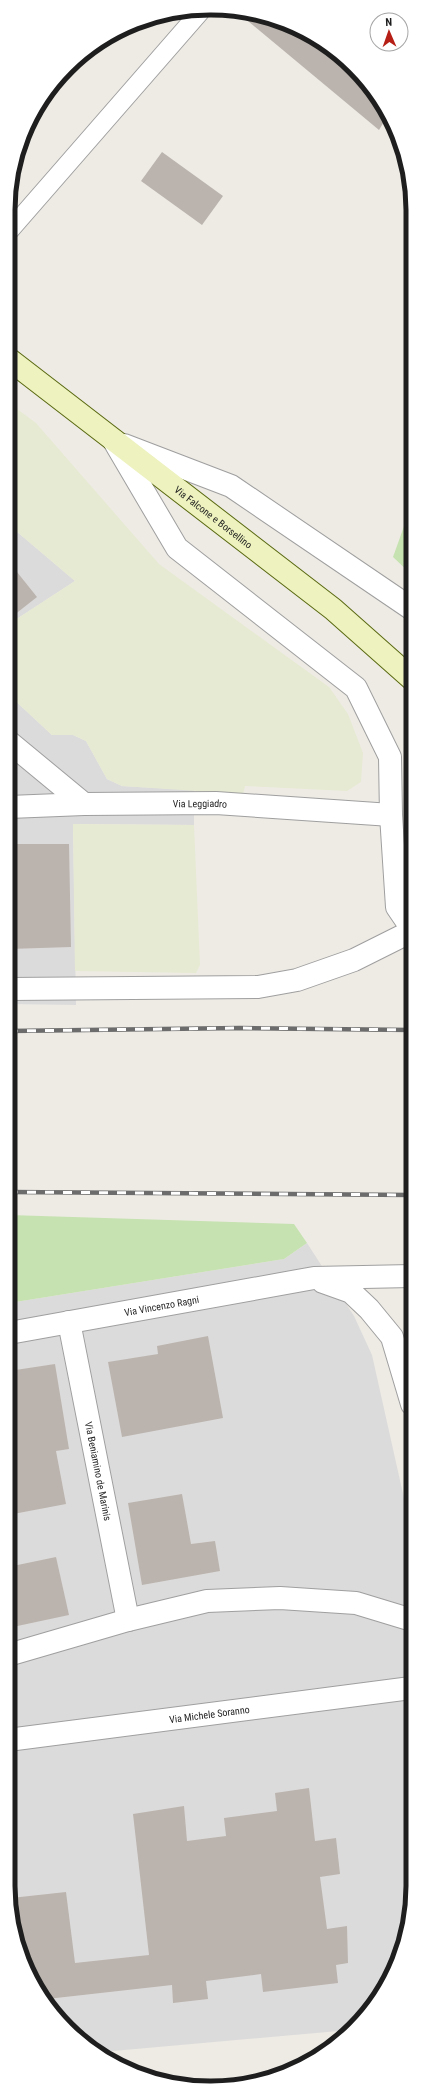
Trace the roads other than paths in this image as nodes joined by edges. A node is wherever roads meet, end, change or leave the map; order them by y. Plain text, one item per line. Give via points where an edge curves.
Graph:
1 (197, 15) edge
2 (15, 224) edge
3 (15, 364) edge
4 (114, 442) junction
5 (406, 605) edge
6 (406, 674) edge
7 (15, 747) edge
8 (84, 804) junction
9 (15, 807) edge
10 (391, 815) junction
11 (406, 921) edge
12 (406, 933) edge
13 (15, 989) edge
14 (406, 1276) edge
15 (314, 1278) junction
16 (69, 1322) junction
17 (15, 1332) edge
18 (406, 1384) edge
19 (406, 1618) edge
20 (128, 1620) junction
21 (15, 1653) edge
22 (406, 1689) edge
23 (15, 1739) edge

1 - 2 lane
3 - 4 main road, Via Falcone e Borsellino
4 - 5 street via 231,486
4 - 6 main road, Via Falcone e Borsellino via 333,609
4 - 10 street via 177,548 356,688 390,757
7 - 8 street
8 - 9 street, Via Leggiadro
8 - 10 street, Via Leggiadro via 216,803
10 - 11 street via 397,907
12 - 13 street via 354,960 297,980 258,987
14 - 15 street, Via Vincenzo Ragni
15 - 16 street, Via Vincenzo Ragni
15 - 18 street via 351,1292 369,1309 392,1337
16 - 17 street, Via Vincenzo Ragni
16 - 20 street, Via Beniamino de Marinis
19 - 20 street via 356,1603 280,1598 207,1602
20 - 21 street
22 - 23 street, Via Michele Soranno

